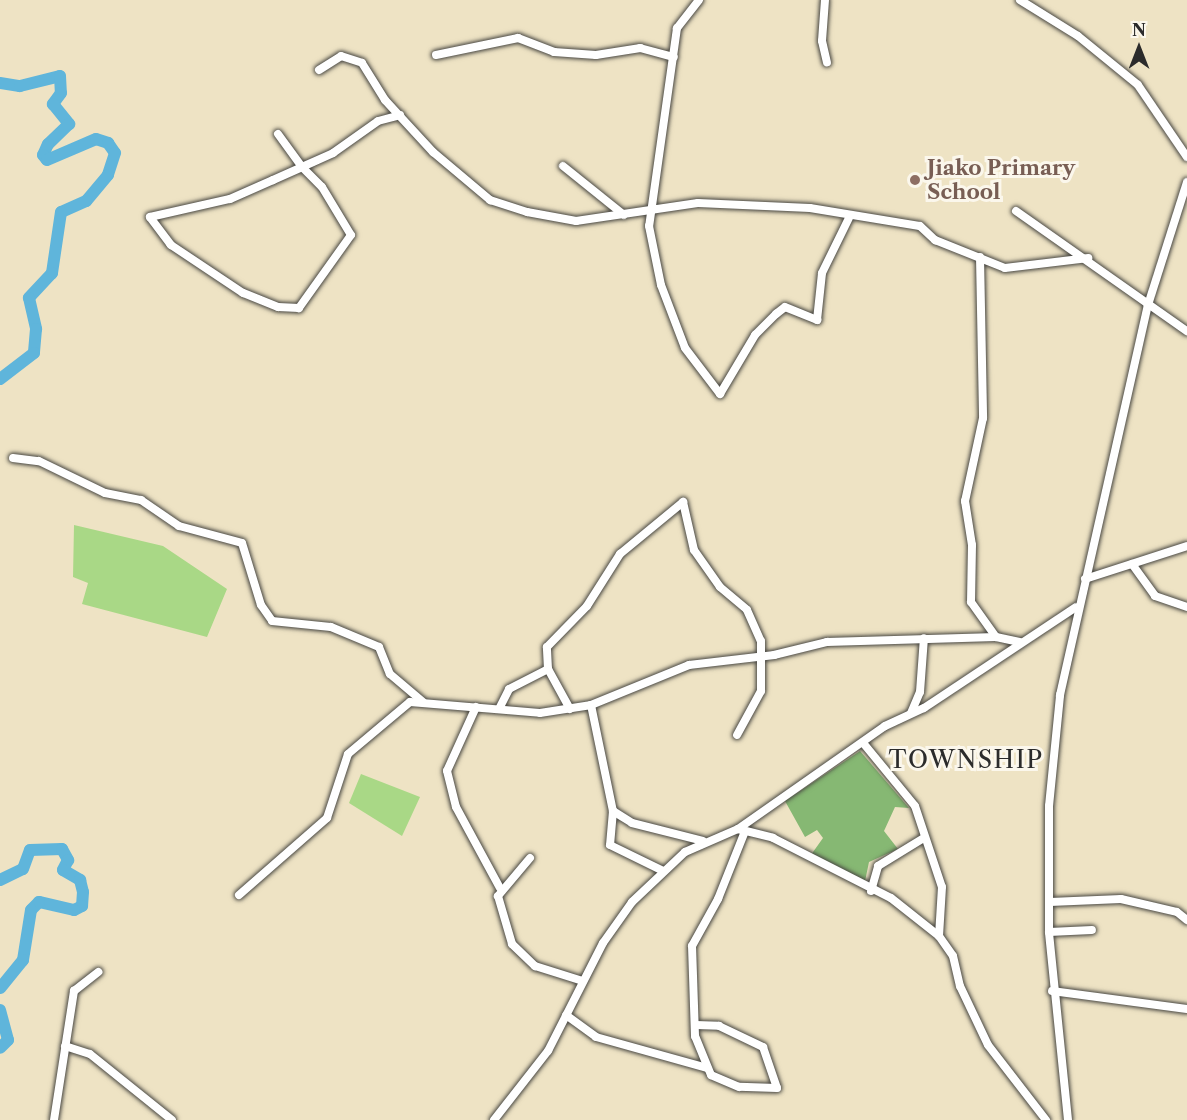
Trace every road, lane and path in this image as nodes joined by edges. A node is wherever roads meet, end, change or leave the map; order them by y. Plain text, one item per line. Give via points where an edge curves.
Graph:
1 (699, 0) edge
2 (825, 0) edge
3 (1020, 0) edge
4 (436, 55) dead end
5 (674, 57) junction
6 (827, 62) dead end
7 (319, 70) dead end
8 (400, 114) junction
9 (278, 134) dead end
10 (1187, 157) edge
11 (562, 166) dead end
12 (302, 167) junction
13 (1187, 182) edge
14 (651, 212) junction
15 (1016, 212) dead end
16 (624, 215) junction
17 (849, 218) junction
18 (980, 257) junction
19 (1088, 258) junction
20 (1148, 305) junction
21 (1187, 331) edge
22 (13, 458) dead end
23 (1187, 546) edge
24 (1132, 564) junction
25 (1085, 579) junction
26 (1076, 607) junction
27 (1187, 607) edge
28 (996, 637) junction
29 (924, 638) junction
30 (1019, 642) junction
31 (764, 656) junction
32 (548, 669) junction
33 (423, 702) junction
34 (591, 705) junction
35 (476, 707) junction
36 (501, 707) junction
37 (570, 709) junction
38 (911, 713) junction
39 (737, 735) dead end
40 (864, 744) junction
41 (613, 811) junction
42 (741, 830) junction
43 (922, 838) junction
44 (703, 841) junction
45 (530, 858) dead end
46 (663, 871) junction
47 (500, 888) junction
48 (871, 891) junction
49 (239, 895) dead end
50 (1050, 902) junction
51 (1187, 920) edge
52 (1092, 930) dead end
53 (1049, 932) junction
54 (939, 936) junction
55 (98, 972) dead end
56 (583, 981) junction
57 (1052, 991) junction
58 (1187, 1009) edge
59 (566, 1015) junction
60 (696, 1024) junction
61 (65, 1046) junction
62 (707, 1068) junction
63 (54, 1120) edge
64 (172, 1120) edge
65 (494, 1120) edge
66 (1046, 1120) edge
67 (1068, 1120) edge

1 - 5 street via 679,24
2 - 6 street via 822,41
3 - 10 street via 1078,36 1138,85
4 - 5 street via 518,38 546,51 596,55 640,48
5 - 14 street
7 - 8 street via 340,56 362,63
8 - 12 street via 378,121
8 - 16 street via 433,152 497,204 568,220
9 - 12 street
11 - 16 street
12 - 12 street via 230,199 150,216 171,245 243,293 278,307 299,308 351,235 322,187
13 - 20 street
14 - 16 street
14 - 17 street via 692,204 745,205 810,208
14 - 17 street via 661,285 689,356 720,394 755,335 776,314 785,308 817,320 822,273
15 - 19 street
17 - 18 street via 920,226 935,240
18 - 19 street via 1005,267
18 - 28 street via 984,400 966,517 972,545 971,602
19 - 20 street
20 - 21 street
20 - 25 street
22 - 33 street via 39,461 105,493 141,500 179,526 242,543 261,605 272,621 331,627 379,647 390,674
23 - 24 street
24 - 25 street
24 - 27 street via 1155,596
25 - 26 street
26 - 30 street
26 - 50 street via 1051,777
28 - 29 street
28 - 30 street
29 - 31 street via 827,642
29 - 38 street via 920,692
30 - 38 street
31 - 32 street via 752,617 694,550 683,502 620,554 587,606 547,647
31 - 34 street via 688,666
31 - 39 street via 761,691
32 - 36 street via 509,689
32 - 37 street
33 - 35 street
33 - 49 street via 397,709 357,744 343,764 327,818
34 - 37 street
34 - 41 street
35 - 36 street
35 - 47 street via 447,771 456,807
36 - 37 street via 540,712
38 - 40 street
40 - 42 street
40 - 43 street via 915,806
41 - 44 street via 632,823
41 - 46 street via 610,845
42 - 44 street via 722,840
42 - 48 street via 773,838
42 - 60 street via 723,889 692,946
43 - 48 street via 878,866
43 - 54 street via 942,887
44 - 46 street
45 - 47 street
46 - 56 street via 621,917
47 - 56 street via 498,905 517,954 549,973
48 - 54 street via 891,898
50 - 51 street via 1121,899 1177,912
50 - 53 street
52 - 53 street
53 - 57 street
54 - 66 street via 953,956 960,986 988,1045
55 - 61 street via 74,991
56 - 59 street
57 - 58 street
57 - 67 street
59 - 62 street via 596,1037
59 - 65 street via 521,1091
60 - 62 street via 697,1046
60 - 62 street via 718,1026 763,1047 777,1088 739,1087
61 - 63 street
61 - 64 street via 90,1053

